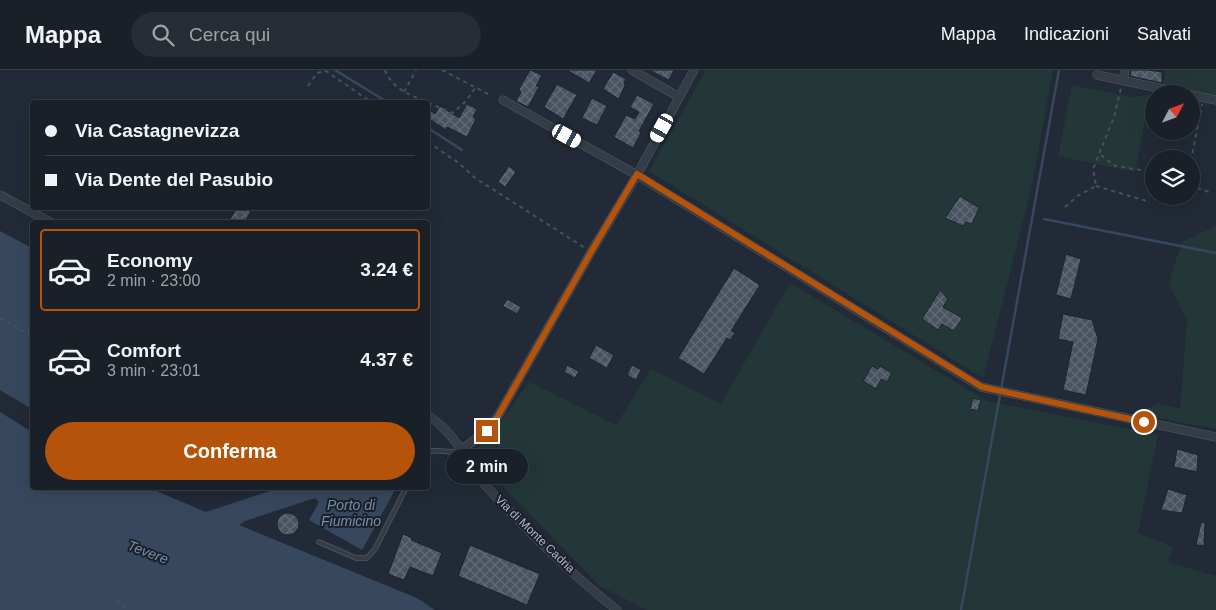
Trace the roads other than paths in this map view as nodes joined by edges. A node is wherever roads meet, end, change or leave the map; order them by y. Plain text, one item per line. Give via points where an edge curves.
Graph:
1 (632, 70) edge
2 (694, 70) edge
3 (1125, 70) edge
4 (1096, 75) dead end
5 (1123, 81) junction
6 (1145, 85) edge
7 (1200, 96) edge
8 (679, 97) junction
9 (503, 100) dead end
10 (1216, 100) edge
11 (637, 174) junction
12 (0, 195) edge
13 (46, 220) edge
14 (430, 417) edge
15 (1216, 437) edge
16 (461, 450) junction
17 (430, 451) edge
18 (405, 490) edge
19 (319, 542) dead end
20 (617, 610) edge

1 - 8 street
2 - 8 street
3 - 5 street
4 - 5 street
5 - 6 street
7 - 10 street
8 - 11 street
9 - 11 street
11 - 15 street via 982,387
11 - 16 street via 498,416 487,431
12 - 13 street
14 - 16 street, Via di Monte Cadria via 452,436
16 - 17 lane via 453,453
16 - 20 street, Via di Monte Cadria via 475,474 510,511
18 - 19 lane via 375,550 367,558 356,558

